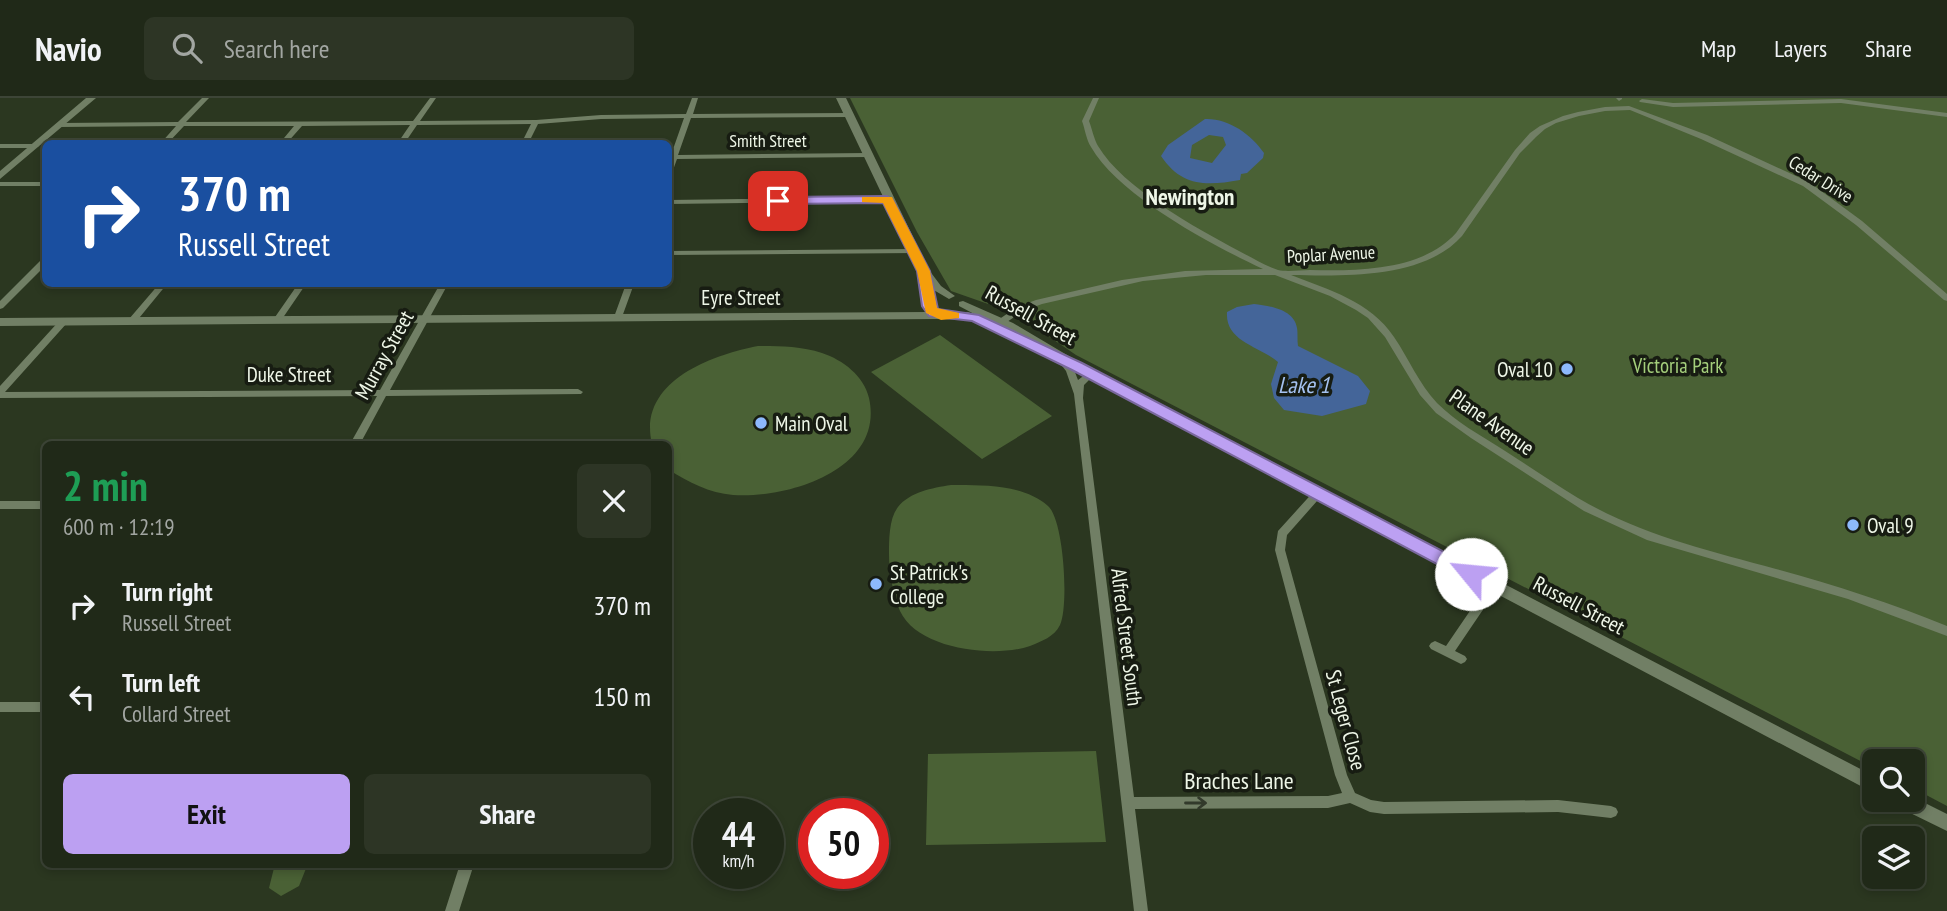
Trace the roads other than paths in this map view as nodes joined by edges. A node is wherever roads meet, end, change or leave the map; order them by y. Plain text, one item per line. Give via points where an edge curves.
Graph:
1 (91, 98) edge
2 (206, 98) edge
3 (433, 98) edge
4 (695, 98) edge
5 (841, 98) edge
6 (1096, 98) edge
7 (1620, 99) edge
8 (1872, 101) edge
9 (1642, 103) edge
10 (1631, 108) junction
11 (1607, 109) junction
12 (849, 115) junction
13 (1947, 115) edge
14 (688, 116) junction
15 (1660, 118) junction
16 (536, 122) junction
17 (300, 123) junction
18 (415, 123) junction
19 (181, 124) junction
20 (59, 125) junction
21 (167, 140) edge
22 (285, 140) edge
23 (403, 140) edge
24 (526, 140) edge
25 (0, 146) edge
26 (35, 146) junction
27 (672, 155) edge
28 (868, 155) junction
29 (672, 157) edge
30 (0, 176) edge
31 (0, 184) edge
32 (42, 184) edge
33 (887, 200) junction
34 (672, 202) edge
35 (914, 251) junction
36 (672, 253) edge
37 (42, 264) edge
38 (924, 271) junction
39 (1275, 272) junction
40 (1934, 285) junction
41 (1947, 285) edge
42 (160, 287) edge
43 (300, 287) edge
44 (442, 287) edge
45 (629, 287) edge
46 (950, 296) junction
47 (1947, 298) edge
48 (929, 303) junction
49 (963, 304) junction
50 (0, 306) edge
51 (944, 315) junction
52 (852, 316) junction
53 (618, 317) junction
54 (424, 319) junction
55 (276, 320) junction
56 (64, 321) junction
57 (132, 321) junction
58 (0, 322) edge
59 (997, 324) junction
60 (1077, 368) junction
61 (578, 392) dead end
62 (0, 393) edge
63 (383, 393) junction
64 (1077, 394) junction
65 (357, 441) edge
66 (1320, 492) junction
67 (0, 505) edge
68 (42, 505) edge
69 (1493, 586) junction
70 (1947, 631) edge
71 (1435, 646) dead end
72 (1448, 652) junction
73 (1461, 659) dead end
74 (0, 707) edge
75 (42, 707) edge
76 (1862, 779) edge
77 (1350, 797) junction
78 (1128, 803) junction
79 (1611, 812) dead end
80 (1925, 812) edge
81 (1947, 823) edge
82 (466, 868) edge
83 (452, 911) edge
84 (1141, 911) edge

1 - 20 main road
2 - 19 street
3 - 18 street
4 - 14 street
5 - 12 main road
6 - 39 street, Plane Avenue via 1086,108 1087,131 1117,176 1146,198
7 - 10 street
7 - 11 street, Poplar Avenue
8 - 9 street
8 - 13 street
9 - 10 street
9 - 15 street, Cedar Drive
10 - 11 street, Poplar Avenue
10 - 15 street, Cedar Drive
11 - 39 street, Poplar Avenue via 1560,120 1533,135 1460,234 1438,252 1372,268
12 - 14 street
12 - 28 main road
14 - 16 street
14 - 27 street
15 - 40 street, Cedar Drive via 1806,184
16 - 18 street
16 - 24 street
17 - 18 street
17 - 19 street
17 - 22 street
18 - 23 street
19 - 20 street
19 - 21 street
20 - 26 main road
25 - 26 street
26 - 30 main road
28 - 29 street, Smith Street
28 - 33 main road
31 - 32 street
33 - 34 street
33 - 35 main road
35 - 36 street
35 - 38 main road
37 - 50 street
38 - 46 main road
38 - 48 main road
39 - 59 street, Poplar Avenue via 1196,272 1143,279 1032,304
39 - 70 street, Plane Avenue via 1371,316 1395,344 1432,403 1524,468 1607,518 1655,539 1787,576
40 - 41 street
40 - 47 street, Cedar Drive
42 - 57 street
43 - 55 street
44 - 54 street, Murray Street
45 - 53 street
46 - 48 main road, Eyre Street
46 - 49 main road, Russell Street
48 - 51 main road via 930,310
48 - 52 main road, Eyre Street via 898,312
49 - 51 main road via 959,312
49 - 59 main road, Russell Street
51 - 52 main road, Eyre Street
51 - 59 main road, Russell Street
52 - 53 main road, Eyre Street
53 - 54 main road, Eyre Street
54 - 55 main road, Eyre Street
54 - 63 street, Murray Street
55 - 57 main road, Eyre Street
56 - 57 main road, Eyre Street
56 - 58 main road, Eyre Street
56 - 62 street
59 - 60 main road, Russell Street
60 - 64 street
60 - 64 street, Alfred Street South via 1070,370
60 - 66 main road, Russell Street
61 - 63 street, Duke Street
62 - 63 street, Duke Street
63 - 65 street, Murray Street
64 - 78 street, Alfred Street South
66 - 69 main road, Russell Street
66 - 77 street, St Leger Close via 1282,534 1280,550 1340,775
67 - 68 street
69 - 72 street
69 - 76 main road, Russell Street
71 - 72 street
72 - 73 street
74 - 75 street
78 -> 77 street, Braches Lane via 1328,802
77 - 79 street, St Leger Close via 1384,808 1558,806
78 - 84 street, Alfred Street South
80 - 81 main road
82 - 83 street

